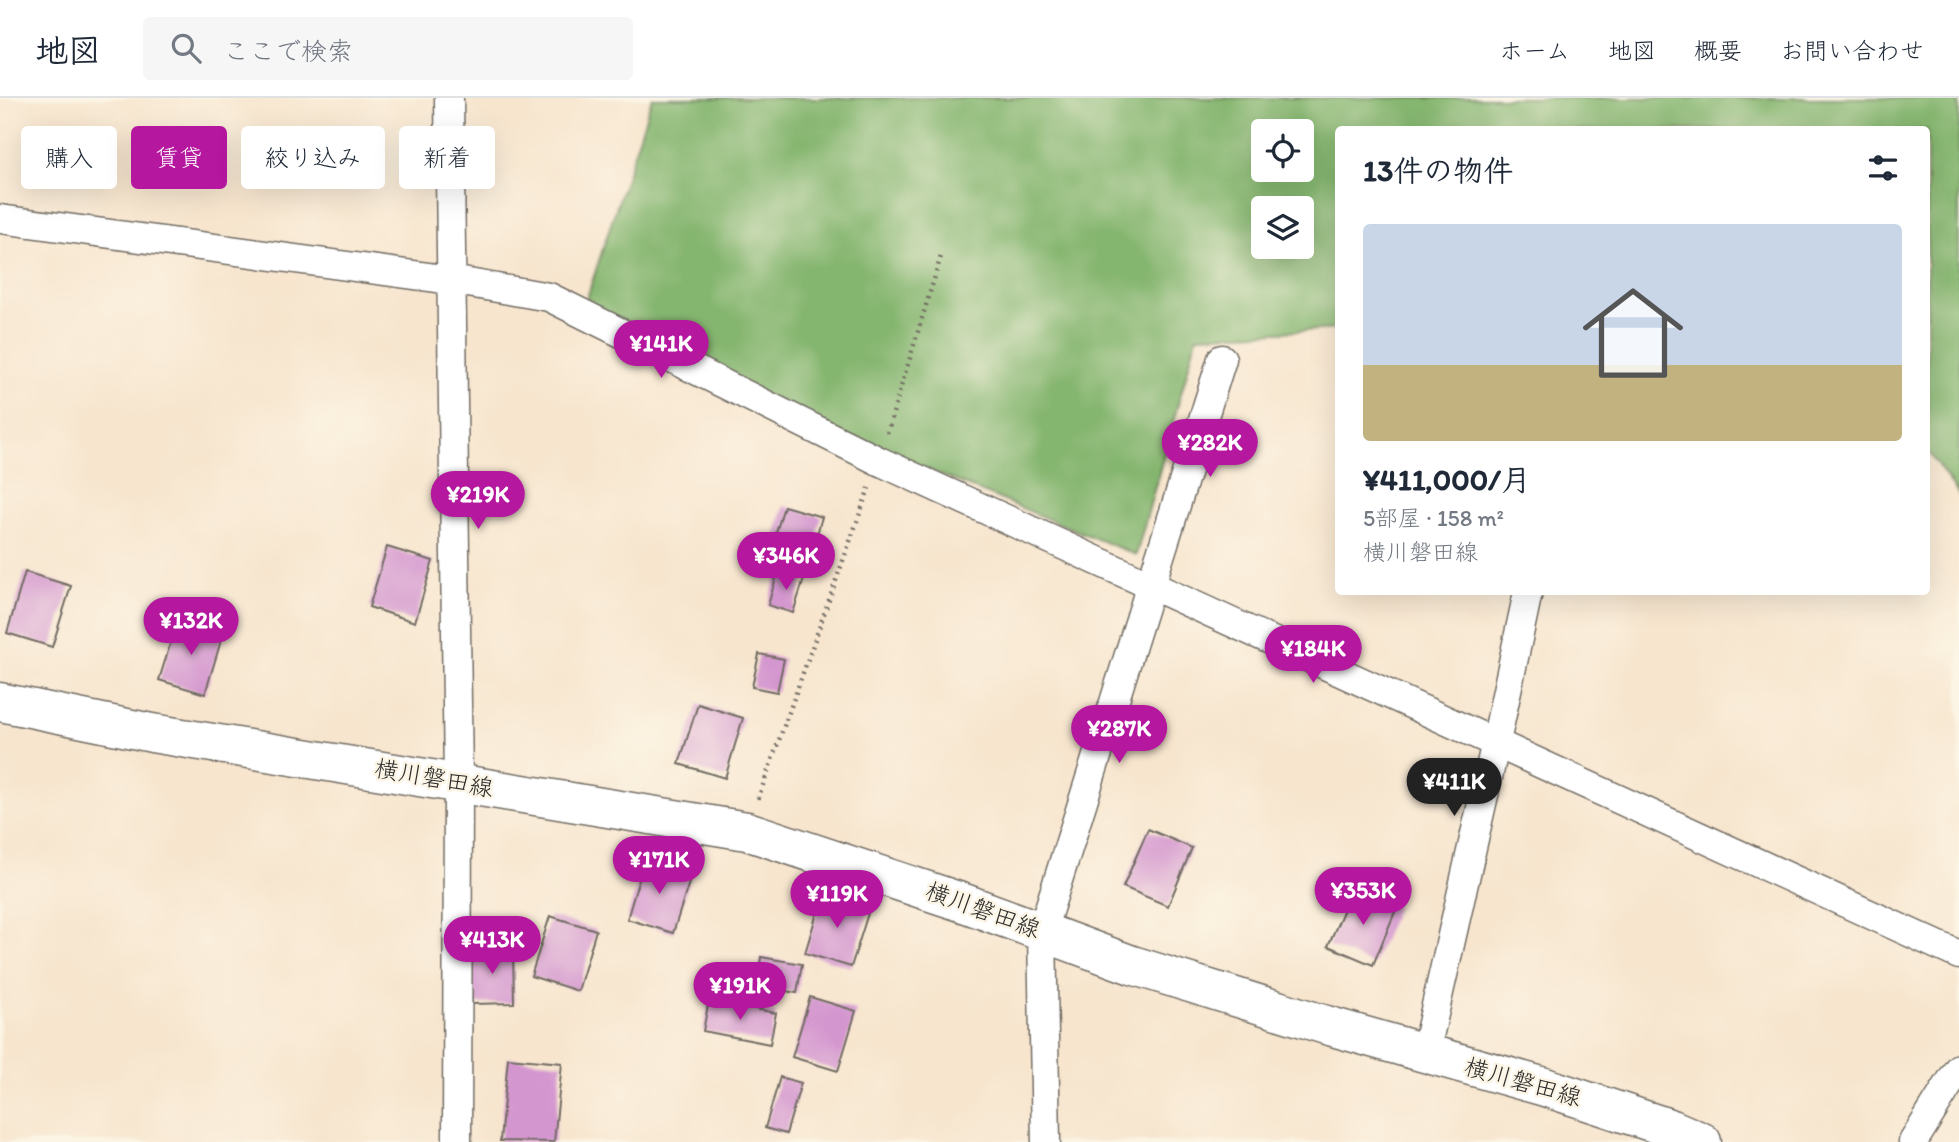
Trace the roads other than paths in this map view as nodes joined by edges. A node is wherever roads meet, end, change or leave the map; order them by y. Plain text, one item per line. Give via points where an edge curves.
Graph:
1 (449, 98) edge
2 (0, 219) edge
3 (450, 280) junction
4 (1222, 359) dead end
5 (1151, 584) junction
6 (1527, 595) edge
7 (0, 702) edge
8 (1496, 742) junction
9 (457, 782) junction
10 (1042, 931) junction
11 (1959, 955) edge
12 (1425, 1054) junction
13 (1959, 1068) edge
14 (457, 1142) edge
15 (1046, 1142) edge
16 (1702, 1142) edge
17 (1913, 1142) edge

1 - 3 street
2 - 3 street
3 - 5 street via 549,297 879,461
3 - 9 street
4 - 5 street
5 - 8 street
5 - 10 street
6 - 8 street
7 - 9 main road, 横川磐田線 via 152,733
8 - 11 street
8 - 12 street
9 - 10 main road, 横川磐田線 via 747,831
9 - 14 street
10 - 12 main road, 横川磐田線 via 1132,965
10 - 15 street
12 - 16 main road, 横川磐田線 via 1545,1087
13 - 17 street

